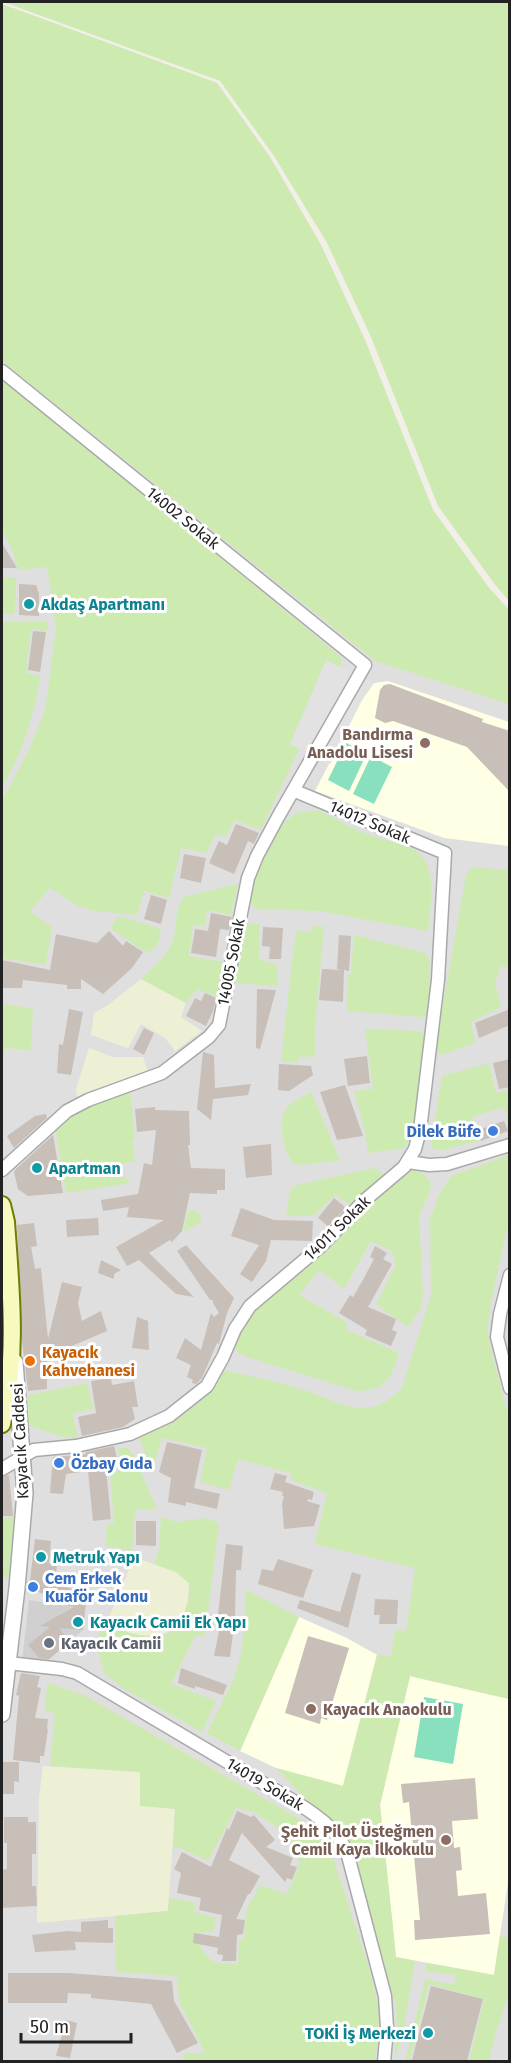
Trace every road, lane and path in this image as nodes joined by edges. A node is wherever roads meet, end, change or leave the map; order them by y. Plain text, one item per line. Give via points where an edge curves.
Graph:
1 (2, 371) edge
2 (365, 665) joint
3 (295, 790) junction
4 (445, 853) joint
5 (510, 1145) edge
6 (408, 1162) junction
7 (2, 1170) edge
8 (2, 1204) edge
9 (510, 1275) edge
10 (13, 1342) junction
11 (510, 1388) edge
12 (2, 1424) edge
13 (22, 1455) junction
14 (2, 1469) edge
15 (8, 1663) junction
16 (2, 1714) edge
17 (384, 2061) edge

1 - 2 street, 14002 Sokak
2 - 3 street, 14005 Sokak
3 - 4 street, 14012 Sokak
3 - 7 street, 14005 Sokak via 248,878 221,1019 215,1030 162,1073 67,1111
4 - 6 street, 14011 Sokak via 438,980 420,1130
5 - 6 street via 447,1164
6 - 13 street, 14011 Sokak via 321,1246 263,1292 235,1329 210,1382 169,1416 130,1434
8 - 10 main road, Kayacık Caddesi
9 - 11 street via 497,1337
10 - 12 main road
10 - 13 street, Kayacık Caddesi
13 - 14 street
13 - 15 street, Kayacık Caddesi via 25,1493
15 - 16 street, Kayacık Caddesi
15 - 17 street, 14019 Sokak via 77,1673 329,1825 346,1852 385,1996

